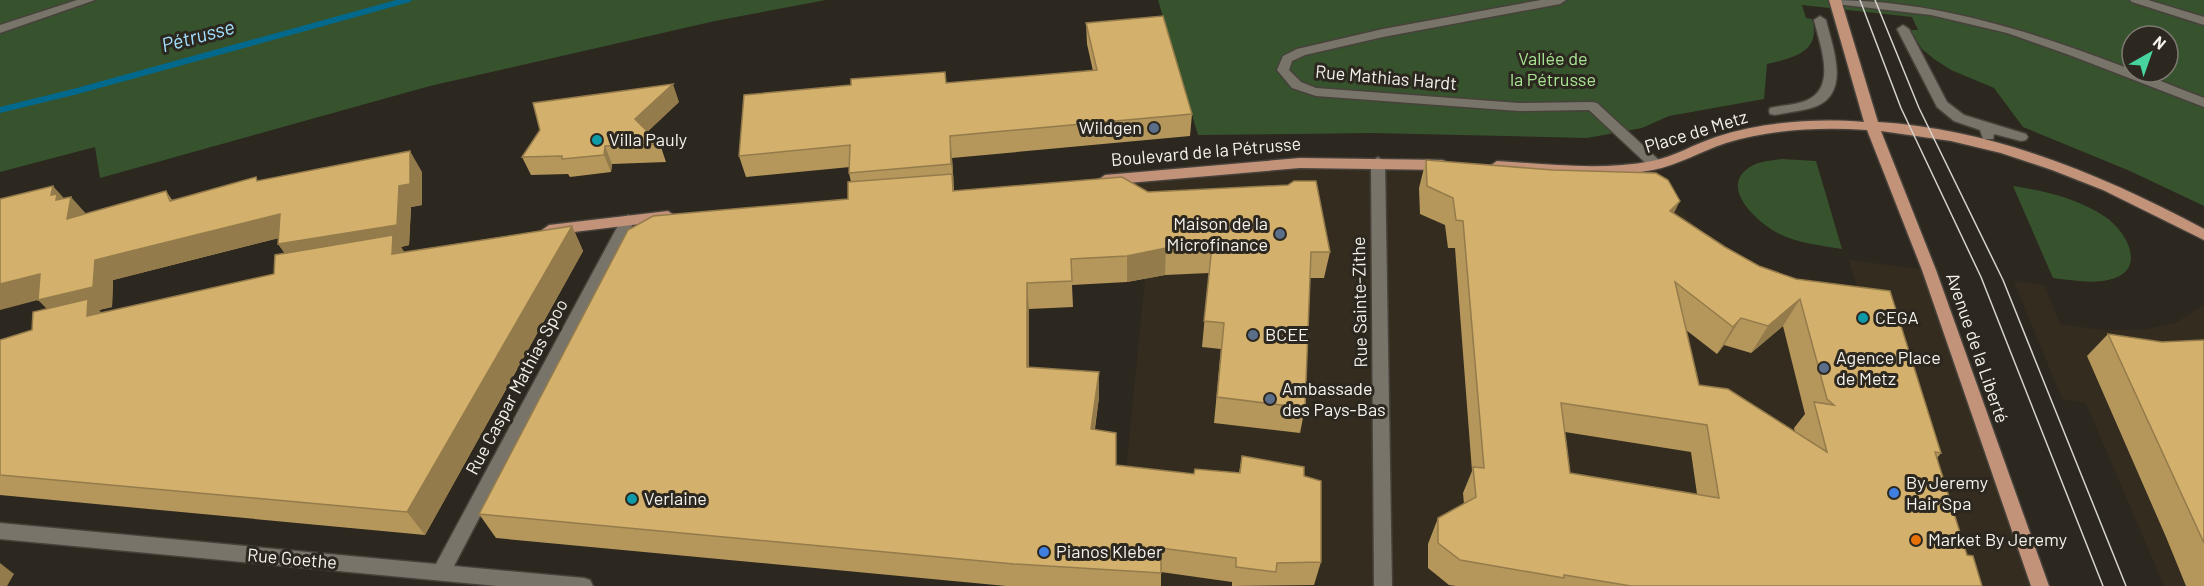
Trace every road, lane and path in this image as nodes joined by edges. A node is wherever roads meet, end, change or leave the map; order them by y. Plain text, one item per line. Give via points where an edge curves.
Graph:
1 (89, 0) edge
2 (1560, 0) edge
3 (1836, 0) edge
4 (2136, 0) edge
5 (1820, 20) dead end
6 (2204, 21) edge
7 (0, 29) edge
8 (1903, 29) dead end
9 (2204, 103) edge
10 (1775, 111) dead end
11 (1872, 125) junction
12 (2021, 137) dead end
13 (1378, 162) junction
14 (1457, 165) edge
15 (1656, 165) junction
16 (1481, 166) edge
17 (1089, 182) edge
18 (686, 215) edge
19 (628, 220) junction
20 (535, 232) edge
21 (2204, 235) edge
22 (0, 531) edge
23 (441, 573) junction
24 (584, 586) edge
25 (1383, 586) edge
26 (2040, 586) edge

1 - 7 street
2 - 15 street, Rue Mathias Hardt via 1301,52 1287,59 1283,70 1288,80 1300,88 1316,92 1519,107 1592,106
3 - 9 street via 1945,14 1994,26
3 - 11 main road, Avenue de la Liberté
4 - 6 street
5 - 10 street via 1832,81 1827,93 1815,102
8 - 12 street via 1942,104 1959,118 1987,131
11 - 15 main road, Place de Metz via 1828,124 1747,133
11 - 21 main road via 1923,131 2010,152 2097,183
11 - 26 main road, Avenue de la Liberté via 1929,270
13 - 14 main road, Boulevard de la Pétrusse
13 - 17 main road, Boulevard de la Pétrusse via 1300,163
13 - 25 street, Rue Sainte-Zithe
15 - 16 main road, Place de Metz via 1637,169
18 - 19 main road
19 - 20 main road
19 - 23 street, Rue Caspar Mathias Spoo
22 - 23 street, Rue Goethe
23 - 24 street, Rue Goethe

